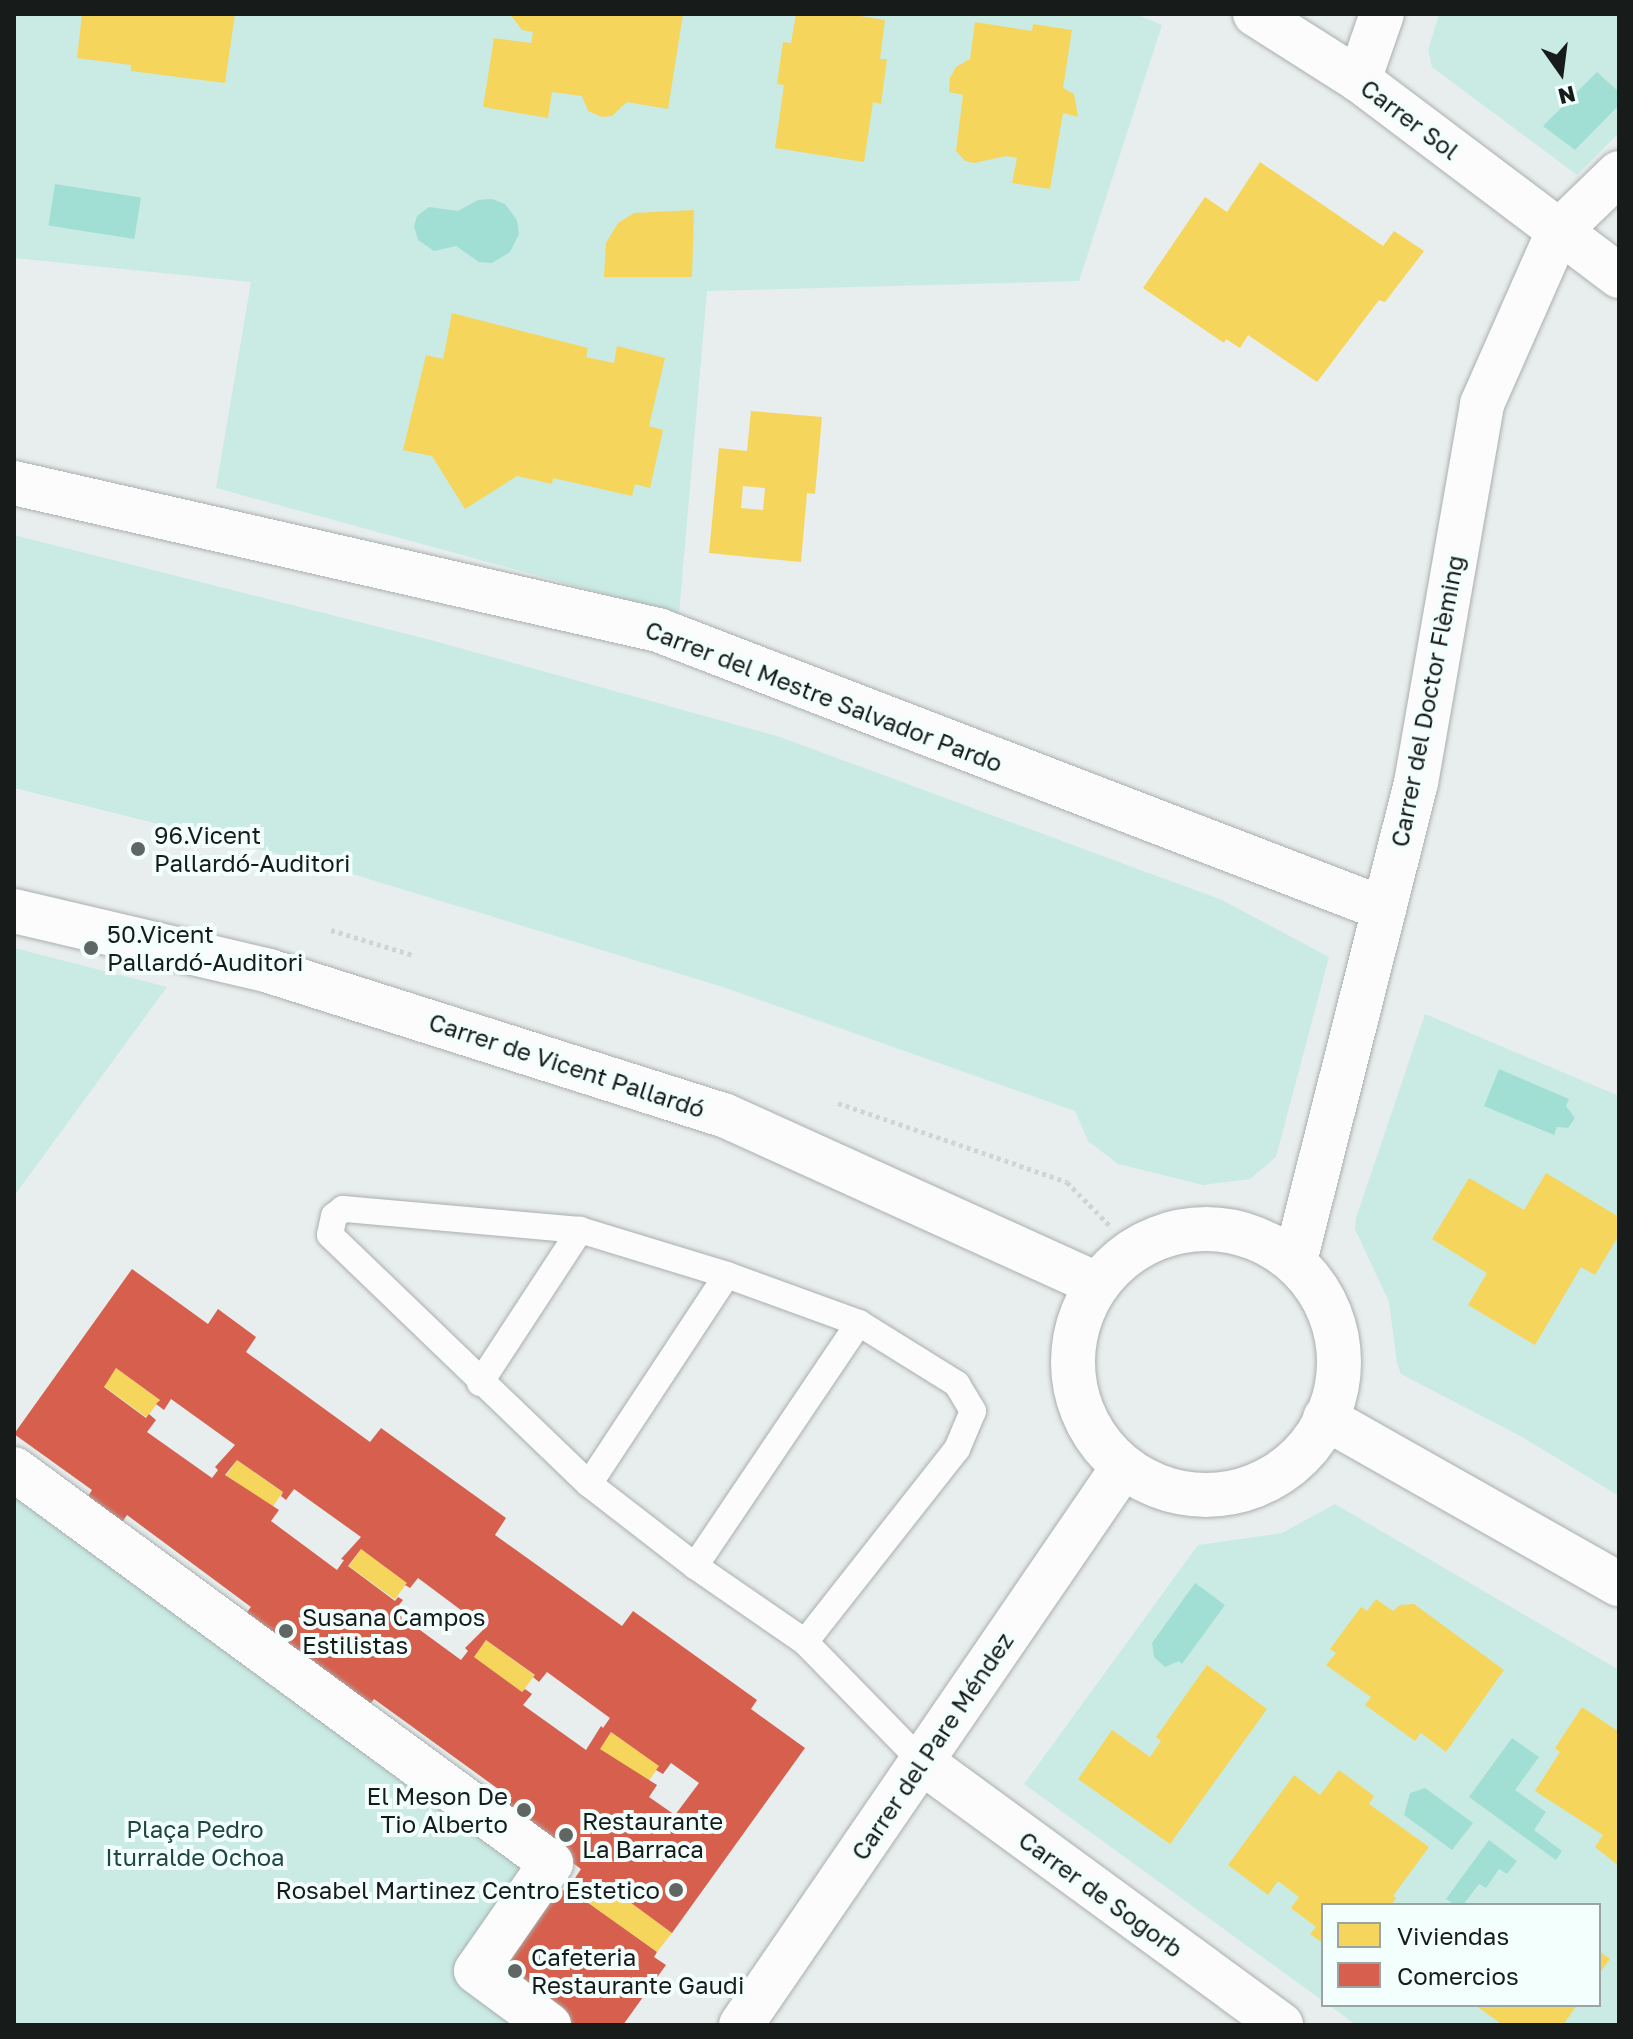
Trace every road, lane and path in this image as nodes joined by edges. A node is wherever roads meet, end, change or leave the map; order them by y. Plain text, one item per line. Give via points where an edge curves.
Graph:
1 (1255, 14) edge
2 (1382, 14) edge
3 (1359, 80) junction
4 (1619, 173) edge
5 (1558, 232) junction
6 (1619, 276) edge
7 (14, 483) edge
8 (1384, 909) junction
9 (14, 911) edge
10 (1067, 1182) dead end
11 (580, 1230) junction
12 (1134, 1251) junction
13 (1295, 1261) junction
14 (727, 1275) junction
15 (1097, 1284) junction
16 (859, 1323) junction
17 (480, 1383) junction
18 (1325, 1418) junction
19 (1123, 1467) junction
20 (14, 1469) edge
21 (589, 1484) junction
22 (695, 1566) junction
23 (1619, 1584) edge
24 (805, 1642) junction
25 (922, 1762) junction
26 (549, 2025) edge
27 (741, 2025) edge
28 (1281, 2025) edge

1 - 3 street, Carrer Sol
2 - 3 street
3 - 5 street, Carrer Sol
4 - 5 street, Carrer del Doctor Flèming
5 - 6 street, Carrer Sol
5 - 8 street, Carrer del Doctor Flèming via 1482,404 1416,783
7 - 8 street, Carrer del Mestre Salvador Pardo via 658,630
8 - 13 street, Carrer del Doctor Flèming
9 - 15 street, Carrer de Vicent Pallardó via 269,971 724,1115
10 - 12 path
11 - 14 lane
11 - 17 lane
11 - 17 lane via 343,1209 334,1216 330,1235
12 - 13 street via 1160,1236 1227,1229 1271,1245
12 - 15 street
13 - 18 street via 1331,1310 1338,1334 1339,1381
14 - 16 lane
14 - 21 lane
15 - 19 street via 1077,1326 1072,1373 1084,1418
16 - 22 lane
16 - 24 lane via 957,1384 973,1411 957,1449
17 - 21 lane
18 - 19 street via 1317,1437 1280,1474 1238,1492 1211,1496 1165,1490
18 - 23 street
19 - 25 street, Carrer del Pare Méndez
20 - 26 street via 551,1863 476,1971
21 - 22 lane
22 - 24 lane
24 - 25 lane
25 - 27 street, Carrer del Pare Méndez
25 - 28 street, Carrer de Sogorb

